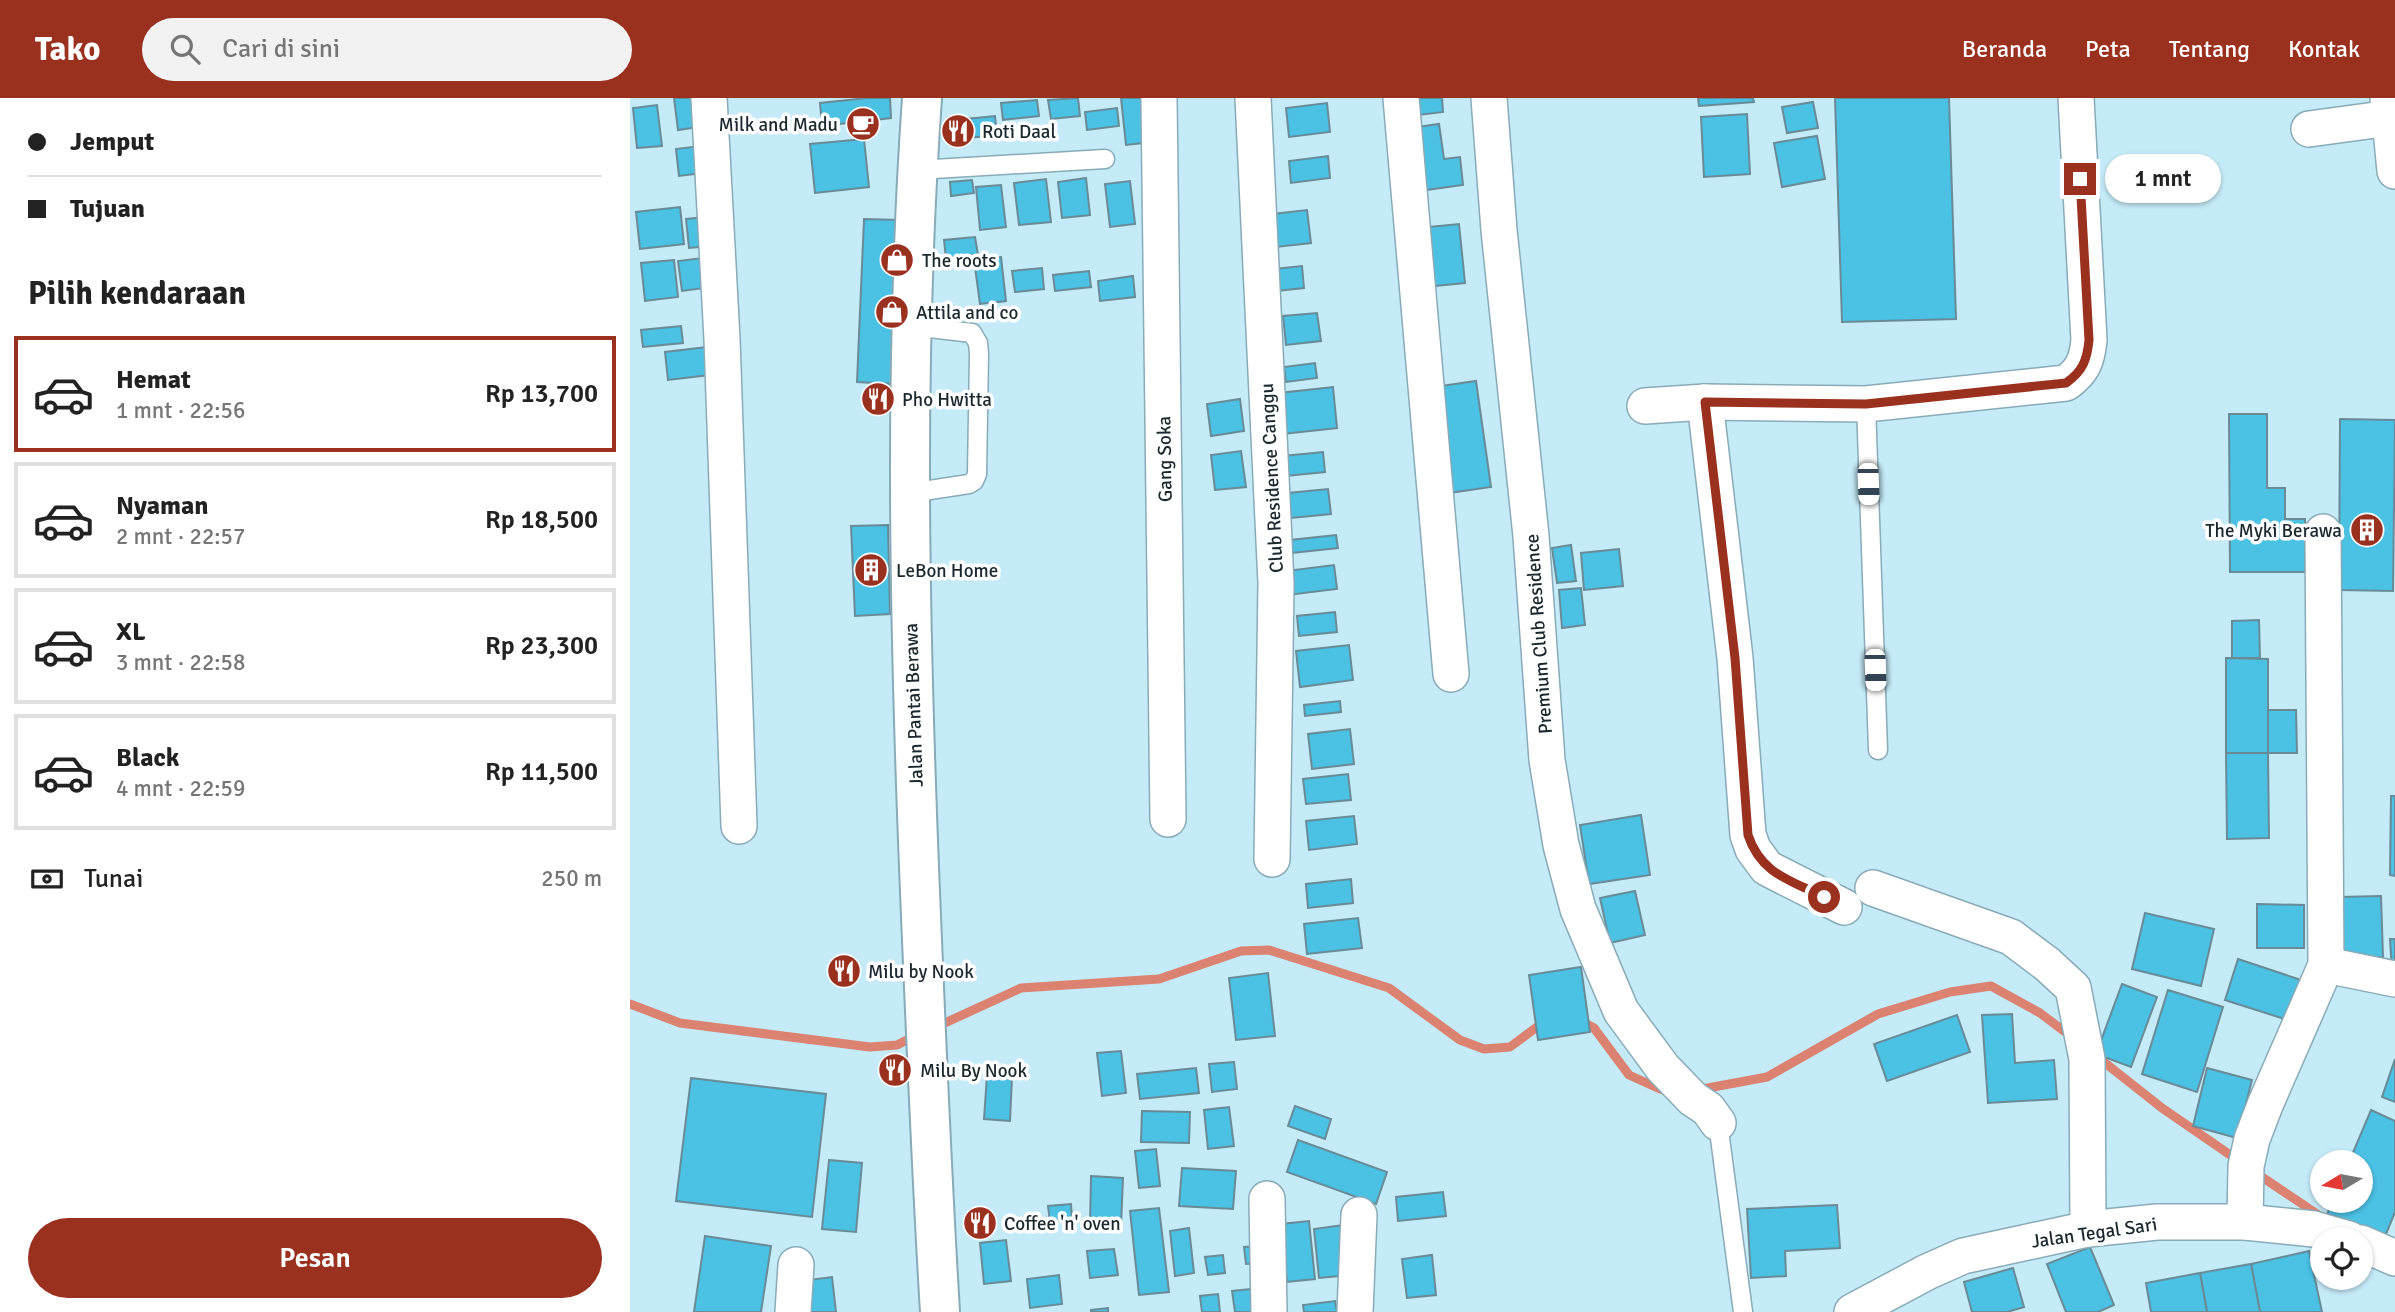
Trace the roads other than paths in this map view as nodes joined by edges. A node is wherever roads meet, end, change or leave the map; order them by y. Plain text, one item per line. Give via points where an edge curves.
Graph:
1 (709, 98) edge
2 (922, 98) edge
3 (1159, 98) edge
4 (1252, 98) edge
5 (1401, 98) edge
6 (1489, 98) edge
7 (2076, 98) edge
8 (2389, 108) edge
9 (2308, 129) dead end
10 (1105, 159) dead end
11 (917, 170) junction
12 (2395, 171) edge
13 (913, 326) junction
14 (1705, 402) junction
15 (1866, 404) junction
16 (1645, 406) dead end
17 (910, 493) junction
18 (2323, 532) dead end
19 (1451, 674) dead end
20 (1878, 750) dead end
21 (1168, 819) dead end
22 (739, 826) dead end
23 (1272, 859) dead end
24 (1873, 888) dead end
25 (1843, 906) dead end
26 (2326, 965) junction
27 (2395, 979) edge
28 (1718, 1123) joint
29 (1267, 1199) dead end
30 (1359, 1215) dead end
31 (2245, 1222) junction
32 (2088, 1229) junction
33 (2310, 1229) edge
34 (2373, 1248) edge
35 (2395, 1258) edge
36 (796, 1265) dead end
37 (793, 1312) edge
38 (940, 1312) edge
39 (1269, 1312) edge
40 (1356, 1312) edge
41 (1743, 1312) edge
42 (1852, 1312) edge

1 - 22 street via 723,339
2 - 11 street, Jalan Pantai Berawa
3 - 21 street, Gang Soka
4 - 23 street, Club Residence Canggu via 1276,583
5 - 19 street
6 - 28 street, Premium Club Residence via 1531,536 1547,760 1561,845 1578,909 1621,1011 1663,1068
7 - 15 street via 2089,340 2080,373 2066,383
8 - 9 street
8 - 12 street
10 - 11 lane
11 - 13 street, Jalan Pantai Berawa
13 - 17 street, Jalan Pantai Berawa
13 - 17 lane via 972,334 978,343 977,474 968,484
14 - 15 street
14 - 16 street
14 - 25 street via 1735,658 1748,835 1767,868
15 - 20 lane
17 - 38 street, Jalan Pantai Berawa via 914,745
18 - 26 street
24 - 32 street via 2011,937 2073,988 2087,1059
26 - 27 street
26 - 31 street via 2252,1139 2246,1166
28 - 41 lane
29 - 39 street
30 - 40 street
31 - 32 street, Jalan Tegal Sari via 2157,1222
31 - 33 street, Jalan Tegal Sari
32 - 42 street, Jalan Tegal Sari via 1963,1256
34 - 35 street
36 - 37 street

